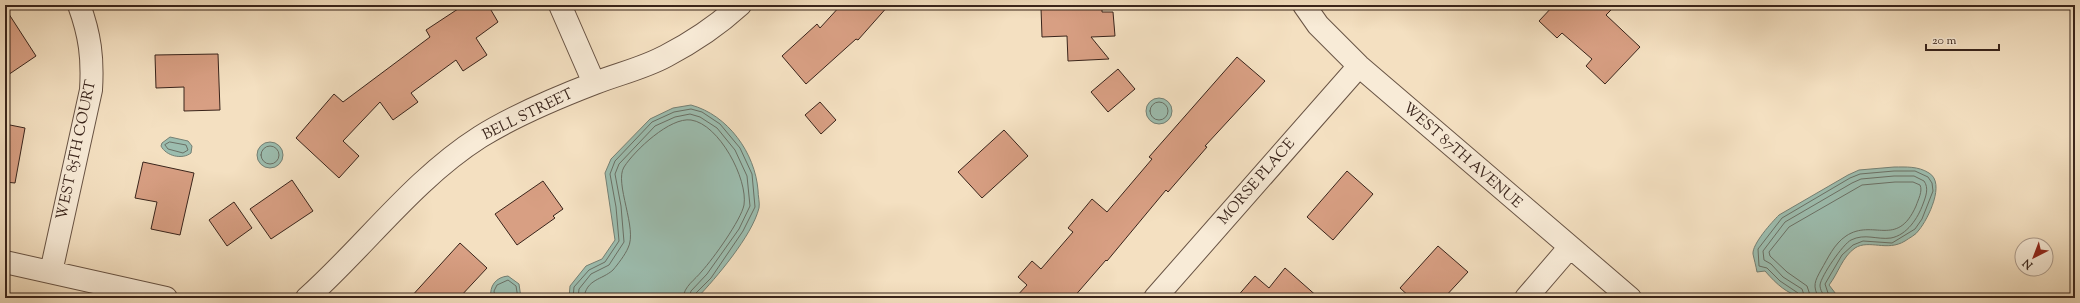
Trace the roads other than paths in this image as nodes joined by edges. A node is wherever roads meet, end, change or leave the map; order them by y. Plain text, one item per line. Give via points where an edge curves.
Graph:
1 (79, 5) edge
2 (560, 5) edge
3 (740, 5) edge
4 (1304, 5) edge
5 (1359, 66) junction
6 (594, 83) junction
7 (1570, 248) junction
8 (5, 262) edge
9 (51, 272) junction
10 (166, 298) edge
11 (308, 298) edge
12 (1155, 298) edge
13 (1526, 298) edge
14 (1630, 298) edge

1 - 9 street, WEST 85TH COURT via 88,28 93,62 92,90
2 - 6 street
3 - 6 street, BELL STREET via 717,26 665,57
4 - 5 street, WEST 87TH AVENUE via 1318,25
5 - 7 street, WEST 87TH AVENUE
5 - 12 street, MORSE PLACE
6 - 11 street, BELL STREET via 520,115 480,137 443,164
7 - 13 street
7 - 14 street, WEST 87TH AVENUE
8 - 9 street
9 - 10 street

